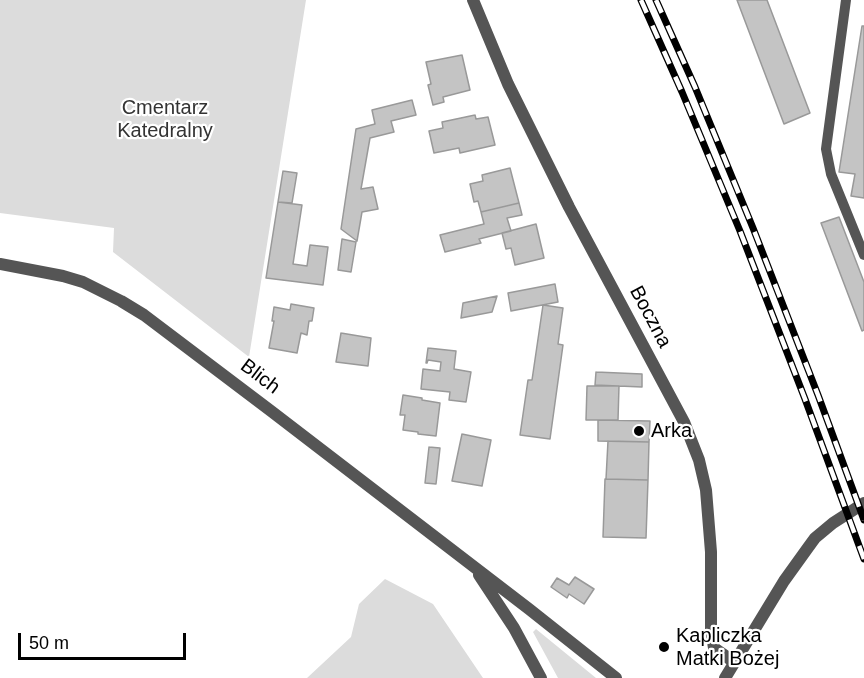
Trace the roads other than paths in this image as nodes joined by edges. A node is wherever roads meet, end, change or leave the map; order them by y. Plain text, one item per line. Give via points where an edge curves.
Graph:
1 (473, 0) edge
2 (846, 0) edge
3 (864, 255) edge
4 (0, 264) edge
5 (864, 503) edge
6 (473, 567) junction
7 (529, 609) junction
8 (514, 628) junction
9 (734, 662) junction
10 (541, 678) edge
11 (616, 678) edge
12 (725, 678) edge

1 - 9 street, Boczna via 508,84 684,422 699,460 706,490 711,552 714,648
2 - 3 lane via 826,149 831,174
4 - 6 street, Blich via 83,282 144,315
5 - 9 street via 811,543
6 - 7 street, Blich
6 - 8 street, Blich
7 - 8 street via 516,619
7 - 11 street, Blich
8 - 10 street, Blich
9 - 12 street

